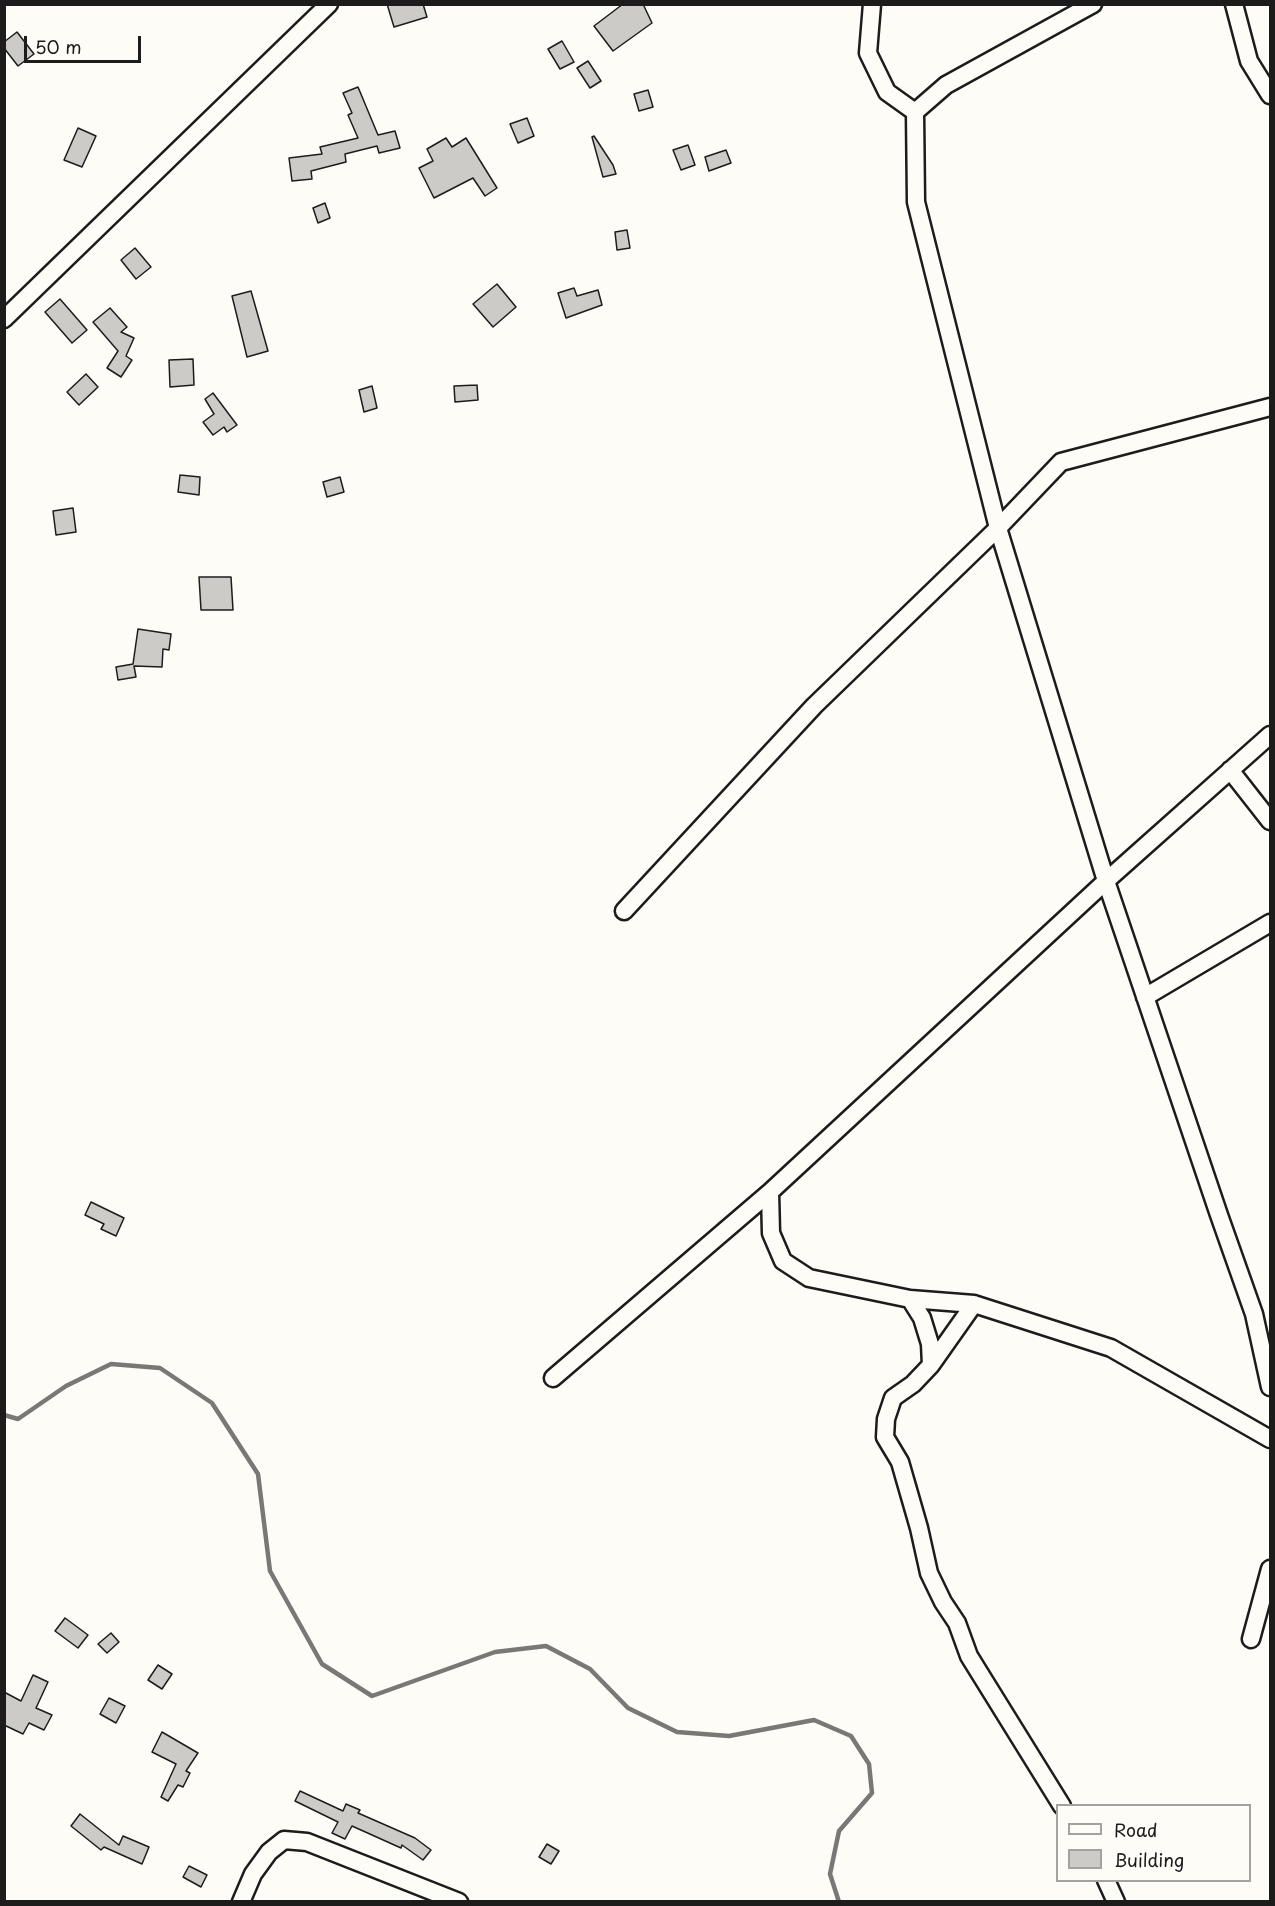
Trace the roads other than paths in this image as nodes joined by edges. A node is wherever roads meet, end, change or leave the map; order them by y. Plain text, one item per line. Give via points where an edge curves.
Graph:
1 (329, 4) edge
2 (872, 4) edge
3 (1093, 4) edge
4 (1234, 4) edge
5 (1270, 95) edge
6 (915, 112) junction
7 (4, 319) edge
8 (1270, 407) edge
9 (998, 528) junction
10 (1270, 735) edge
11 (1230, 770) junction
12 (1270, 821) edge
13 (1106, 881) junction
14 (624, 911) dead end
15 (1270, 923) edge
16 (1145, 998) junction
17 (770, 1192) junction
18 (910, 1299) junction
19 (974, 1304) junction
20 (932, 1365) junction
21 (553, 1378) dead end
22 (1270, 1387) edge
23 (1270, 1439) edge
24 (1270, 1569) edge
25 (1251, 1639) dead end
26 (1061, 1804) edge
27 (1106, 1882) edge
28 (241, 1902) edge
29 (459, 1902) edge
30 (1116, 1902) edge

1 - 7 street
2 - 6 street via 868,53 887,92
3 - 6 street via 946,85
4 - 5 street via 1249,61
6 - 9 street via 916,202
8 - 9 street via 1061,462
9 - 13 street
9 - 14 street via 814,706
10 - 11 street
11 - 12 street
11 - 13 street
13 - 16 street
13 - 17 street
15 - 16 street
16 - 22 street via 1254,1314
17 - 18 street via 771,1233 783,1261 808,1278
17 - 21 street
18 - 19 street
18 - 20 street via 922,1318
19 - 20 street
19 - 23 street via 1111,1348
20 - 26 street via 893,1398 885,1437 900,1462 929,1573 957,1623 969,1656
24 - 25 street
27 - 30 street
28 - 29 street via 253,1874 284,1840 307,1842

